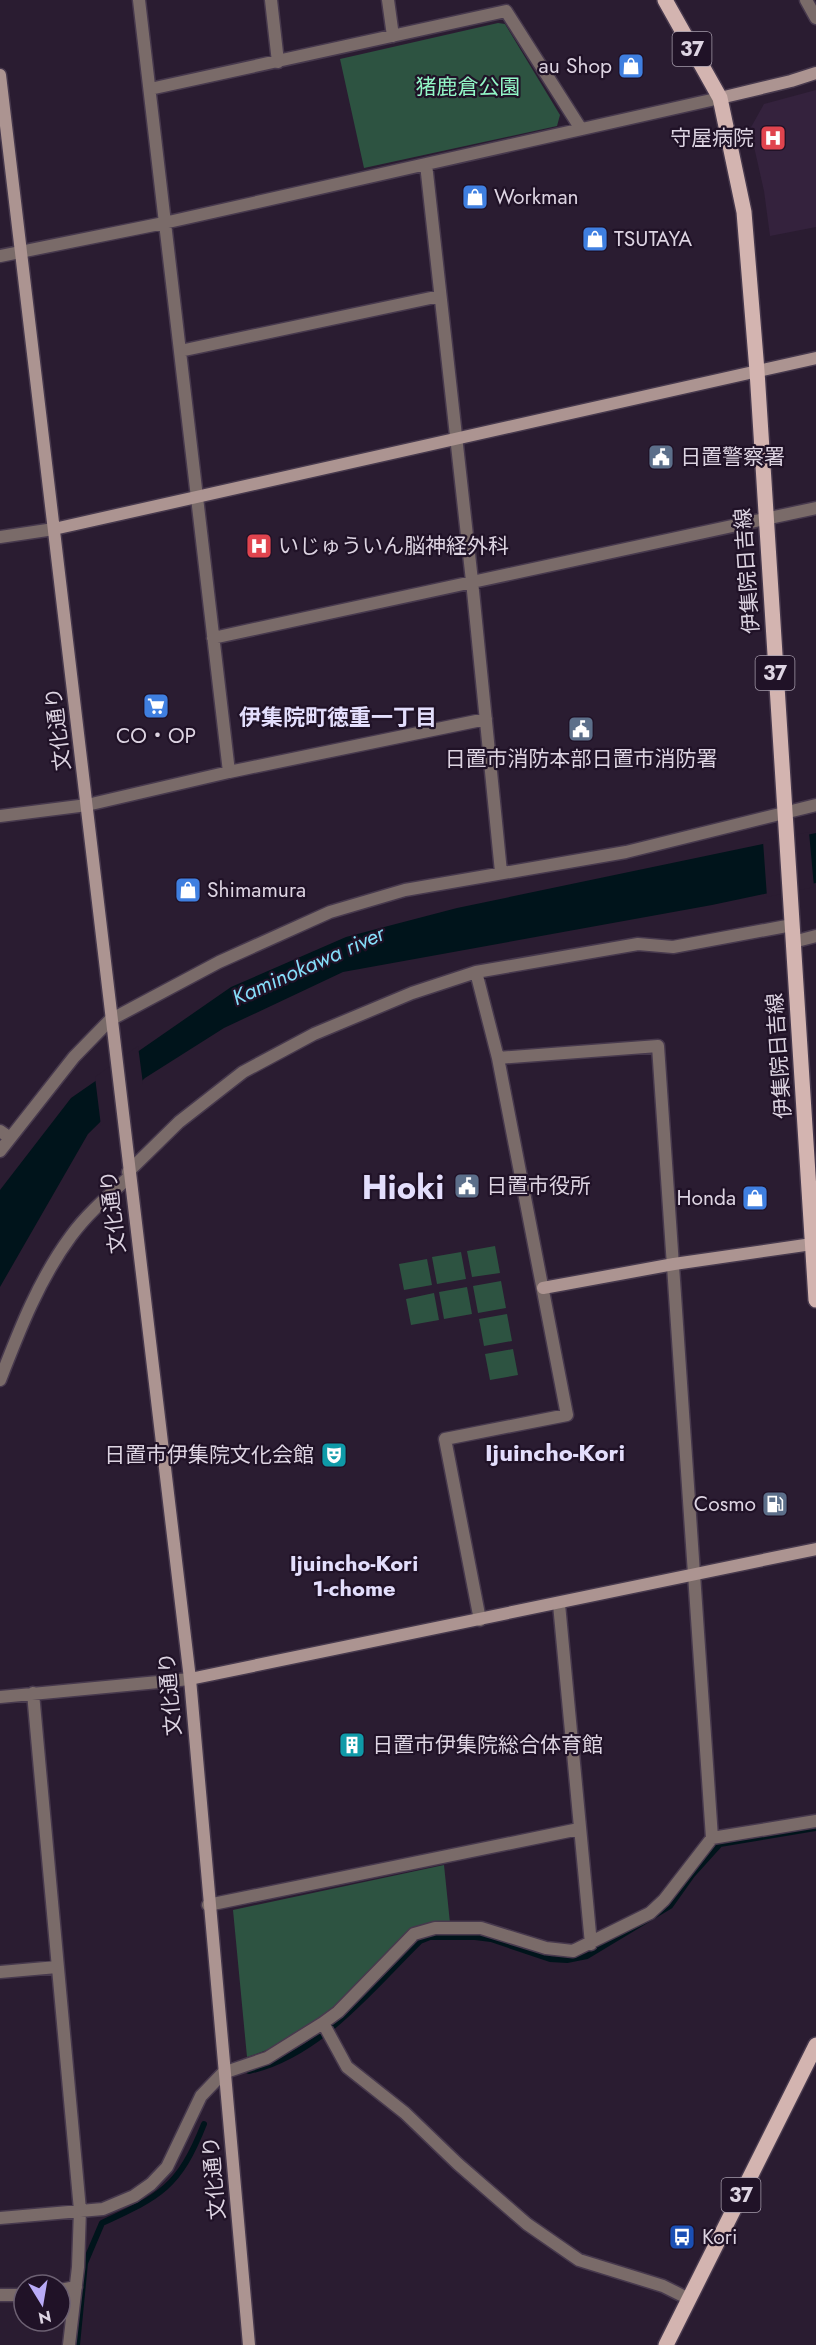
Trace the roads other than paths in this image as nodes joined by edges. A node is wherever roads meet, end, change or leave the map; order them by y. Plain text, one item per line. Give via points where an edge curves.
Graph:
1 (139, 0) edge
2 (271, 0) edge
3 (388, 0) edge
4 (664, 0) edge
5 (806, 0) edge
6 (816, 18) edge
7 (393, 36) junction
8 (278, 62) junction
9 (816, 72) edge
10 (0, 75) edge
11 (150, 89) junction
12 (720, 98) junction
13 (581, 129) junction
14 (426, 164) junction
15 (164, 224) junction
16 (21, 254) junction
17 (0, 256) edge
18 (440, 296) junction
19 (180, 351) junction
20 (816, 358) edge
21 (757, 372) junction
22 (457, 440) junction
23 (195, 496) junction
24 (816, 508) edge
25 (765, 519) junction
26 (54, 529) junction
27 (0, 537) edge
28 (472, 581) junction
29 (213, 638) junction
30 (486, 719) junction
31 (229, 772) junction
32 (87, 805) junction
33 (816, 806) edge
34 (0, 816) edge
35 (784, 820) junction
36 (501, 872) junction
37 (791, 920) junction
38 (816, 936) edge
39 (793, 942) junction
40 (476, 972) junction
41 (110, 1020) junction
42 (498, 1058) junction
43 (5, 1134) edge
44 (0, 1151) edge
45 (128, 1175) junction
46 (812, 1244) junction
47 (674, 1264) junction
48 (543, 1288) junction
49 (816, 1300) edge
50 (0, 1380) edge
51 (816, 1549) edge
52 (694, 1576) junction
53 (559, 1604) junction
54 (480, 1620) junction
55 (189, 1679) junction
56 (33, 1694) junction
57 (0, 1696) edge
58 (816, 1821) edge
59 (579, 1829) junction
60 (712, 1838) junction
61 (208, 1905) junction
62 (591, 1944) junction
63 (57, 1967) junction
64 (0, 1972) edge
65 (326, 2028) junction
66 (816, 2045) edge
67 (223, 2073) junction
68 (80, 2210) junction
69 (0, 2218) edge
70 (76, 2287) junction
71 (72, 2288) edge
72 (689, 2299) junction
73 (69, 2345) edge
74 (249, 2345) edge
75 (666, 2345) edge

1 - 11 street
2 - 8 street
3 - 7 street
4 - 12 main road, 伊集院日吉線 / 37
5 - 6 street
7 - 8 street
7 - 13 street via 506,11
8 - 11 street
9 - 12 street
10 - 16 street, 文化通り
11 - 15 street
12 - 13 street
12 - 21 main road, 伊集院日吉線 / 37 via 744,212
13 - 14 street
14 - 15 street
14 - 18 street
15 - 16 street
15 - 19 street
16 - 17 street
16 - 26 street, 文化通り
18 - 19 street
18 - 22 street
19 - 23 street
20 - 21 street
21 - 22 street
21 - 25 main road, 伊集院日吉線 / 37
22 - 23 street
22 - 28 street
23 - 26 street
23 - 29 street
24 - 25 street
25 - 28 street
25 - 35 main road, 伊集院日吉線 / 37
26 - 27 street
26 - 32 street, 文化通り
28 - 29 street
28 - 30 street
29 - 31 street
30 - 31 street
30 - 36 street
31 - 32 street
32 - 34 street
32 - 41 street, 文化通り
33 - 35 street
35 - 36 street
35 - 37 main road, 伊集院日吉線 / 37
36 - 41 street via 405,890 330,912 219,962
37 - 39 main road, 伊集院日吉線 / 37
37 - 40 street via 673,947 638,944
38 - 39 street
39 - 46 main road, 伊集院日吉線 / 37
40 - 42 street
40 - 45 street via 412,993 314,1034 243,1072 179,1122
41 - 43 street
41 - 45 street, 文化通り
42 - 47 street via 658,1046
42 - 48 street
43 - 44 street
45 - 50 street via 72,1235 50,1269
45 - 55 street, 文化通り
46 - 47 street
46 - 49 main road, 伊集院日吉線 / 37
47 - 48 street
47 - 52 street
48 - 54 street via 567,1415 445,1439
51 - 52 street
52 - 53 street
52 - 60 street
53 - 54 street
53 - 59 street
54 - 55 street
55 - 56 street
55 - 61 street, 文化通り
56 - 57 street
56 - 63 street
58 - 60 street
59 - 61 street
59 - 62 street
60 - 62 street via 650,1913
61 - 67 street, 文化通り
62 - 65 street via 558,1952 481,1928 424,1929 407,1941
63 - 64 street
63 - 68 street
65 - 67 street via 267,2058
65 - 72 street via 347,2067 405,2113 527,2224 579,2260 663,2286
66 - 72 main road, 37
67 - 68 street via 201,2096 167,2167 151,2184 103,2209
67 - 74 street, 文化通り
68 - 69 street
68 - 70 street
70 - 71 street
70 - 73 street
72 - 75 main road, 37

